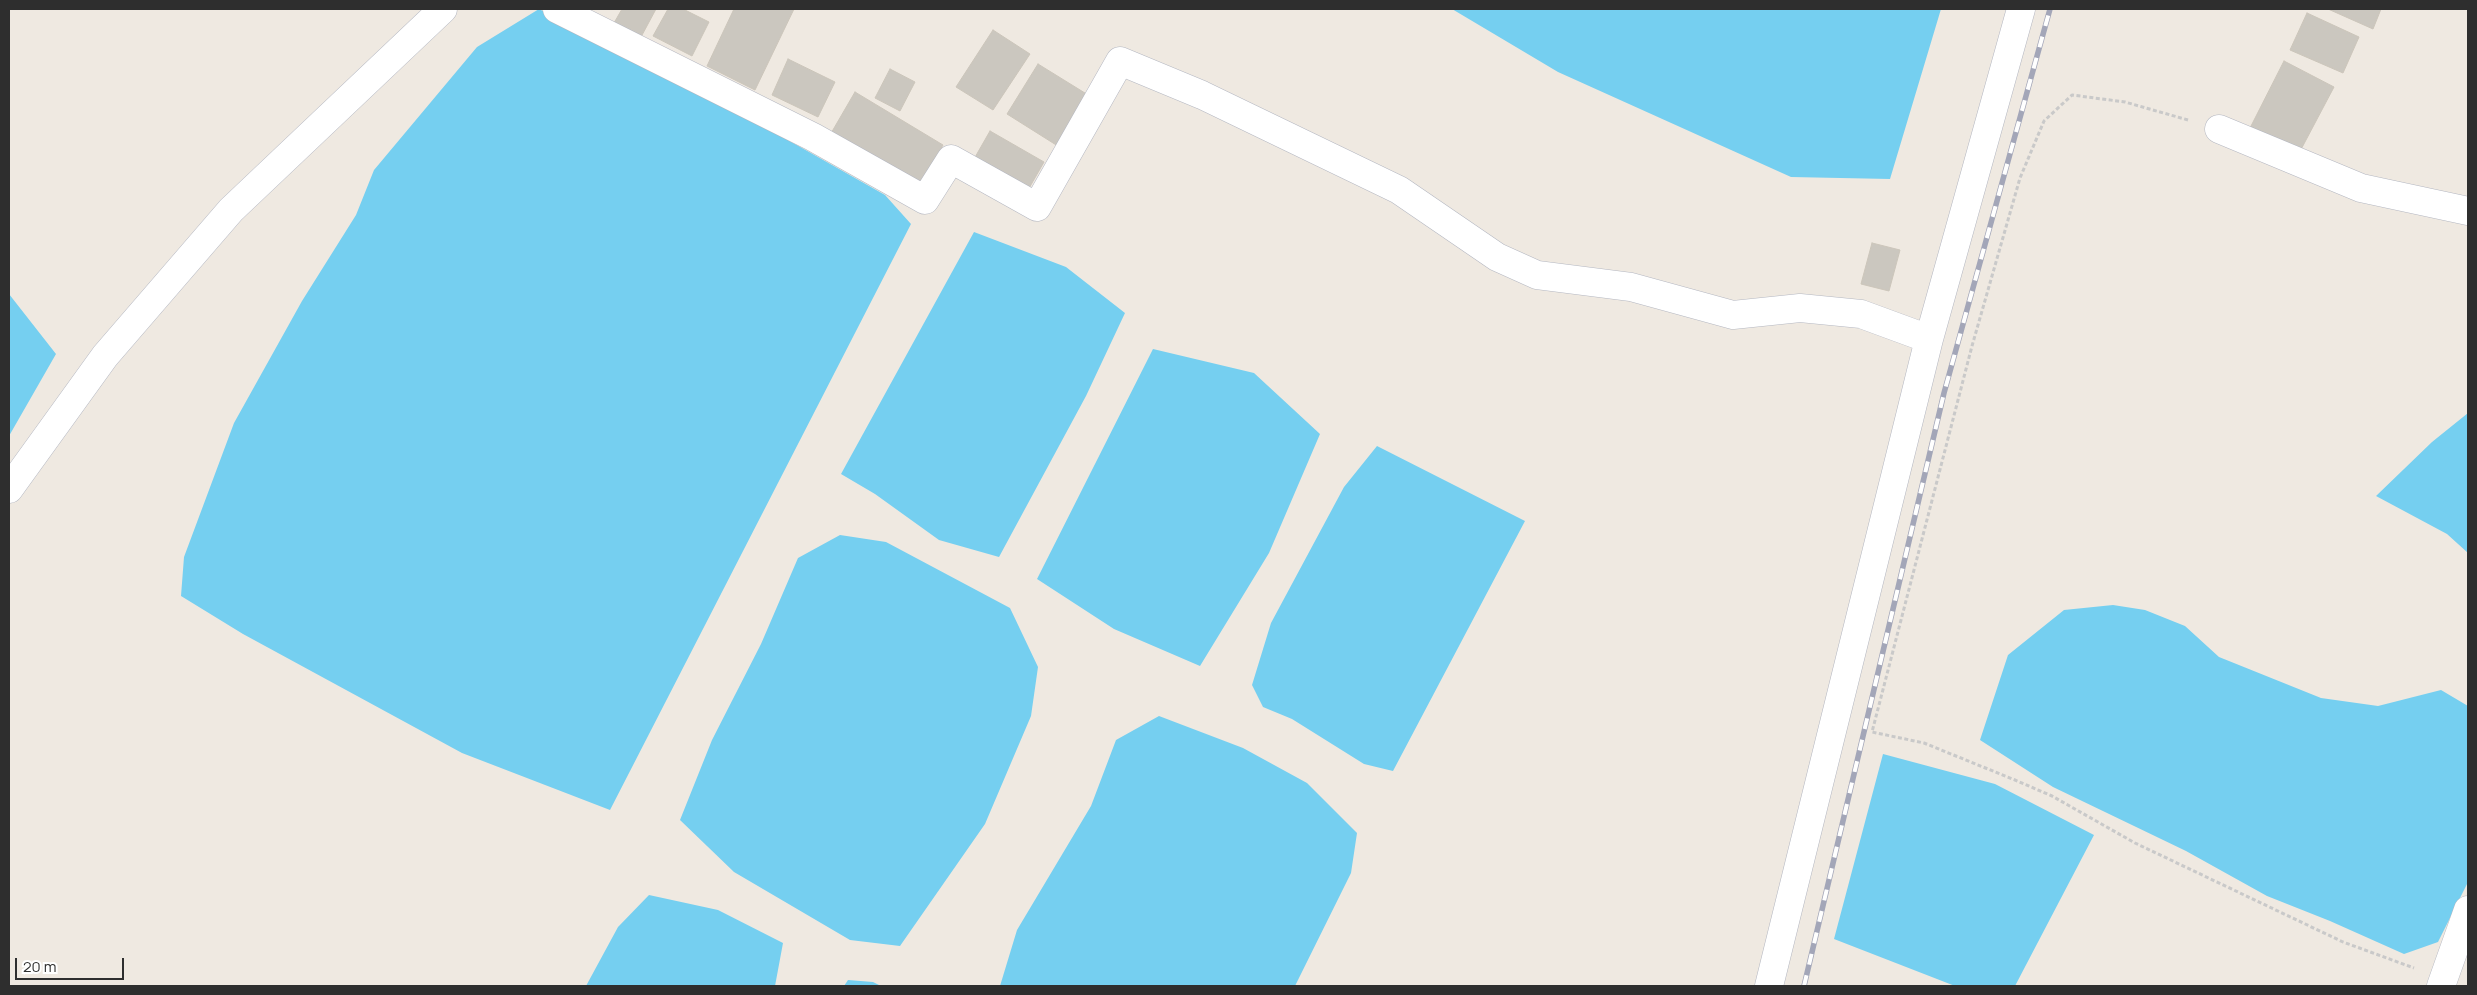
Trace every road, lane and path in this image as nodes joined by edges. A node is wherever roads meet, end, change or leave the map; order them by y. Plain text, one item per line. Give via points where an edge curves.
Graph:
1 (443, 9) edge
2 (557, 9) edge
3 (2021, 9) edge
4 (2219, 129) joint
5 (2468, 211) edge
6 (1929, 339) junction
7 (9, 489) edge
8 (2468, 910) edge
9 (2442, 982) edge
10 (1769, 986) edge

1 - 7 street via 232,210 104,356
2 - 6 street via 813,137 925,200 950,159 1037,207 1120,61 1202,95 1399,190 1497,257 1537,275 1631,287 1733,315 1800,308 1861,314
3 - 6 street
4 - 5 street via 2361,188
4 - 9 path via 2125,102 2072,95 2044,121 2020,178 1974,337 1872,732 1924,742 2052,796 2135,843 2342,942
6 - 10 street
8 - 9 street

